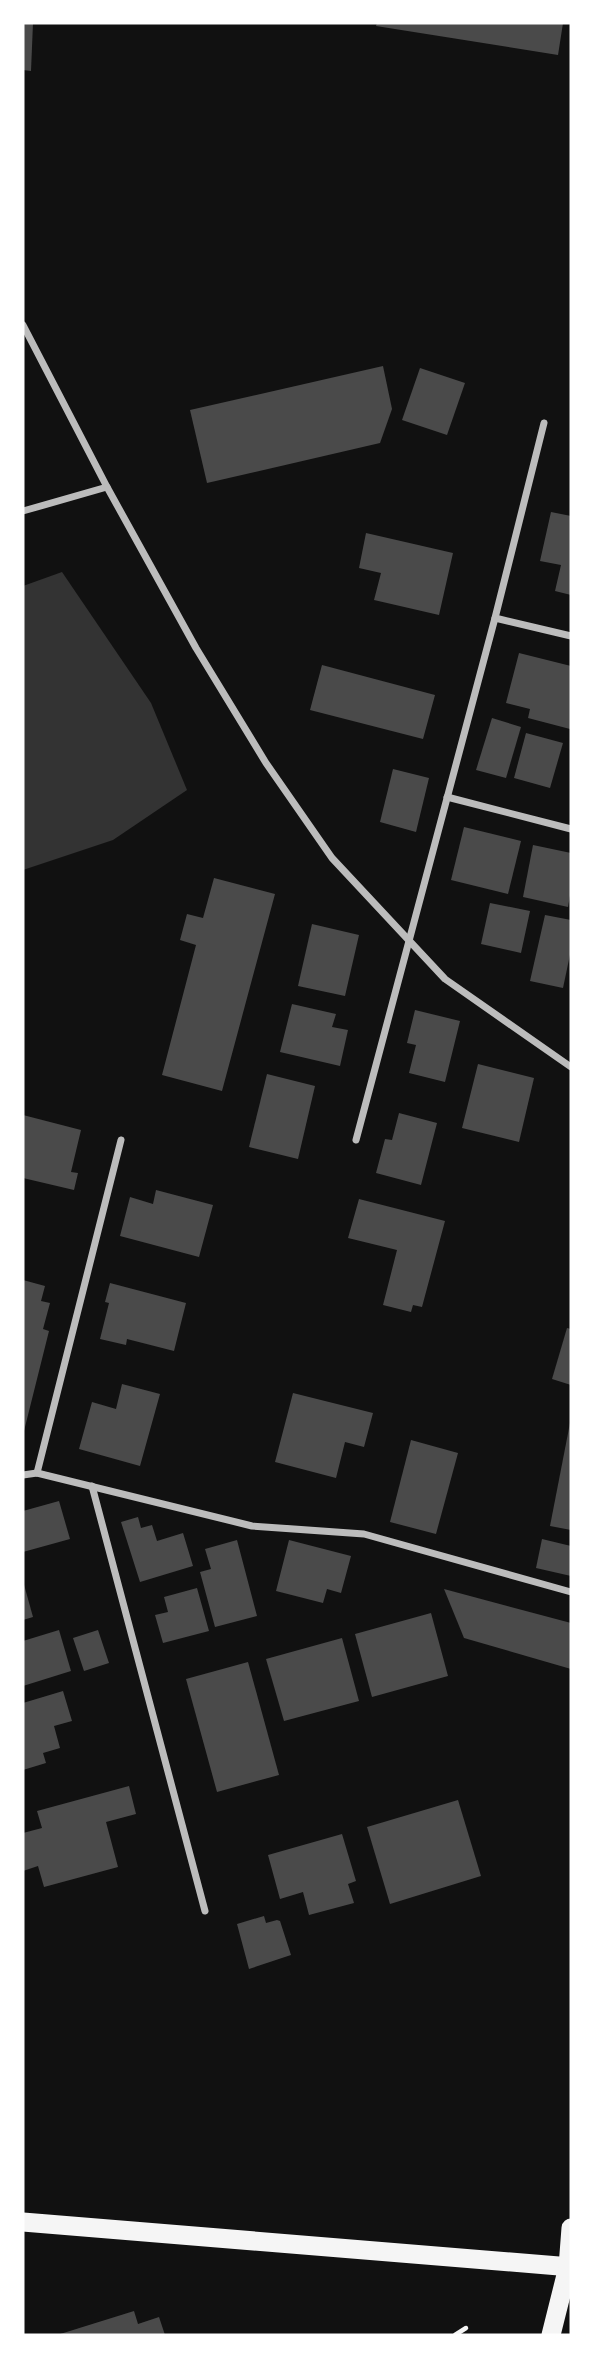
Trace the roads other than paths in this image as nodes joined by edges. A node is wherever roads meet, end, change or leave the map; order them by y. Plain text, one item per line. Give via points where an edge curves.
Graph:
1 (23, 325) edge
2 (544, 422) dead end
3 (107, 487) junction
4 (23, 511) edge
5 (495, 618) junction
6 (571, 636) edge
7 (447, 797) junction
8 (571, 829) edge
9 (409, 941) junction
10 (571, 1067) edge
11 (121, 1140) dead end
12 (356, 1140) dead end
13 (37, 1473) junction
14 (23, 1475) edge
15 (92, 1486) junction
16 (571, 1591) edge
17 (205, 1910) dead end
18 (23, 2222) edge
19 (571, 2228) edge
20 (570, 2267) edge
21 (551, 2335) edge

1 - 3 street
2 - 5 street
3 - 4 street
3 - 9 street via 266,763 332,858
5 - 6 street
5 - 7 street
7 - 8 street
7 - 9 street
9 - 10 street via 445,979
9 - 12 street
11 - 13 street
13 - 14 street
13 - 15 street
15 - 16 street via 252,1526 364,1534
15 - 17 street
18 - 20 highway
19 - 20 highway
20 - 21 highway

